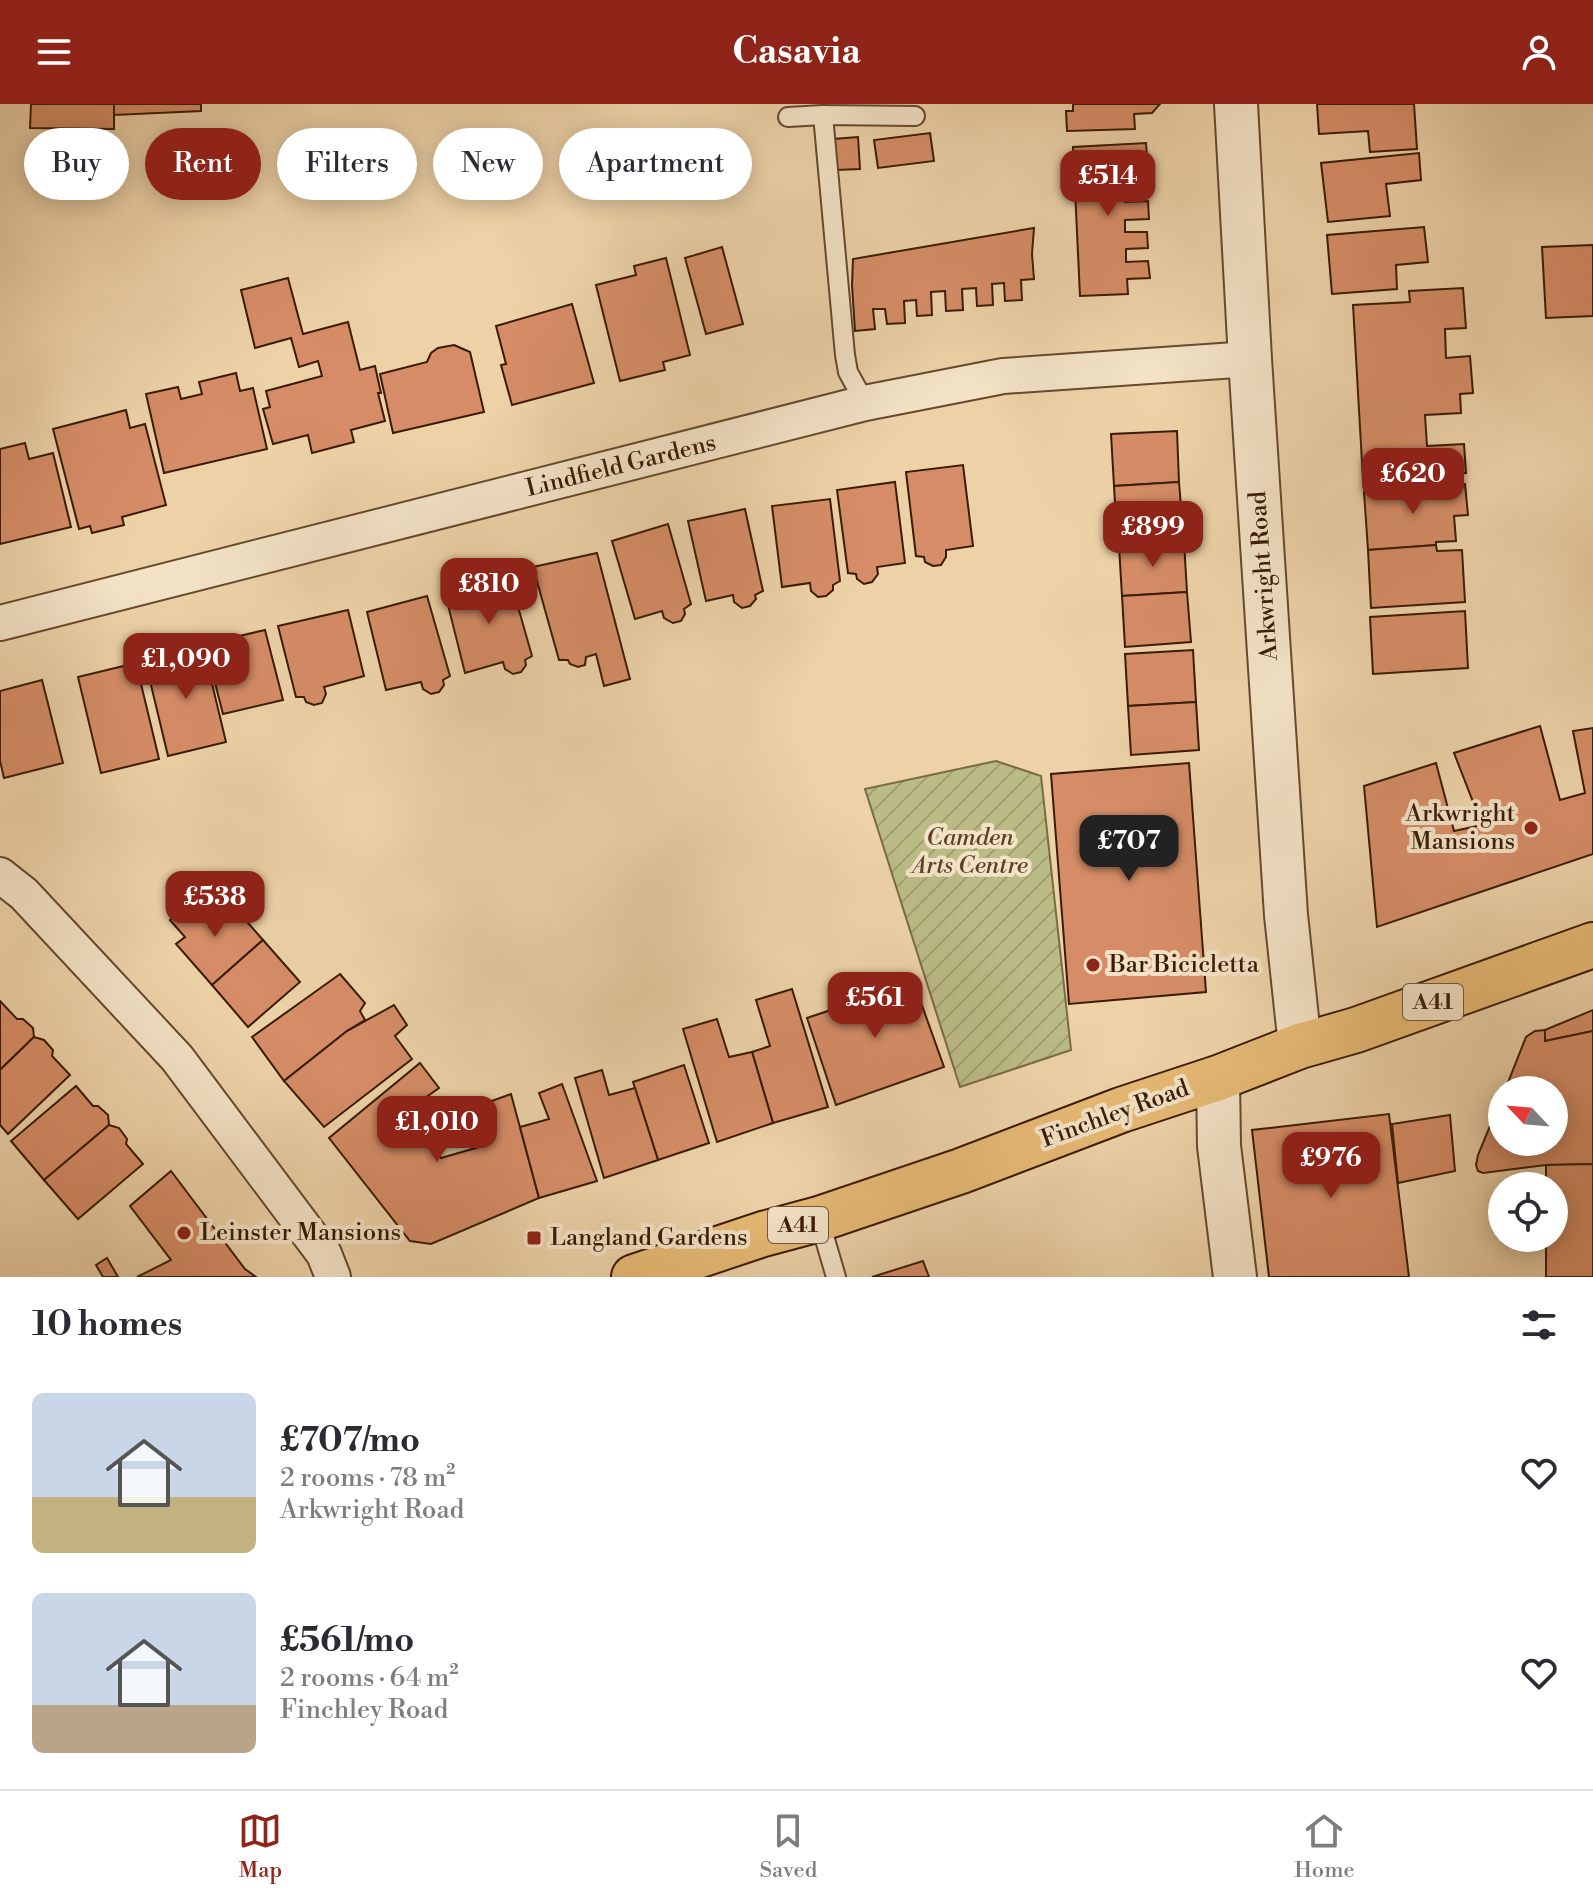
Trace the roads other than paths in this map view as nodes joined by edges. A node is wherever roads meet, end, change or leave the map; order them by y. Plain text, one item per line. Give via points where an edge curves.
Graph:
1 (1236, 104) edge
2 (823, 115) junction
3 (915, 116) dead end
4 (788, 117) dead end
5 (1250, 359) junction
6 (865, 403) junction
7 (0, 623) edge
8 (0, 875) edge
9 (1593, 945) edge
10 (1300, 1046) junction
11 (1218, 1078) junction
12 (819, 1219) junction
13 (333, 1277) edge
14 (634, 1277) edge
15 (836, 1277) edge
16 (1235, 1277) edge

1 - 5 street, Arkwright Road
2 - 3 lane
2 - 4 lane
2 - 6 lane via 845,355
5 - 6 street, Lindfield Gardens via 1003,376
5 - 10 street, Arkwright Road via 1286,915
6 - 7 street, Lindfield Gardens
8 - 13 street via 24,894 177,1058 324,1254
9 - 10 highway, Finchley Road / A41
10 - 11 highway, Finchley Road / A41
11 - 12 highway, Finchley Road / A41
11 - 16 street via 1219,1146
12 - 14 highway, Finchley Road / A41
12 - 15 lane

